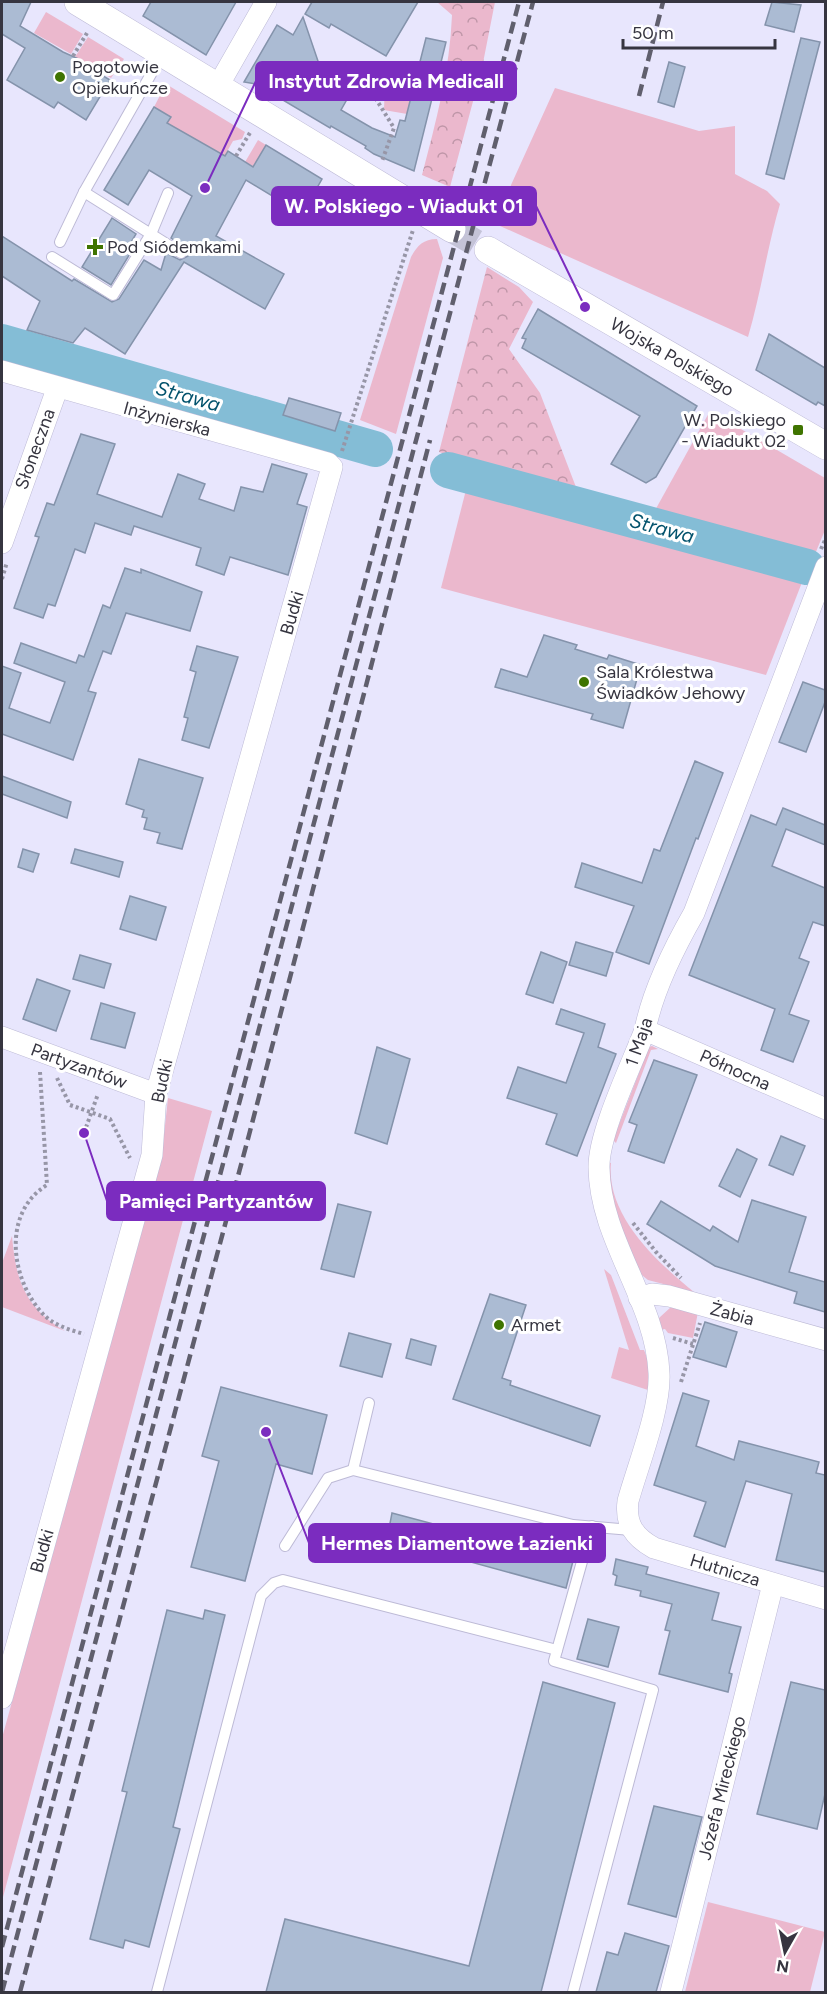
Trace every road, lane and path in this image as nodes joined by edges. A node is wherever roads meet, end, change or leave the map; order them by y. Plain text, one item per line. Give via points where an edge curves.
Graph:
1 (78, 2) edge
2 (266, 2) edge
3 (87, 33) dead end
4 (164, 53) junction
5 (73, 56) dead end
6 (373, 68) dead end
7 (218, 86) junction
8 (252, 131) dead end
9 (385, 155) dead end
10 (236, 156) dead end
11 (84, 192) junction
12 (168, 193) dead end
13 (414, 226) dead end
14 (452, 229) tunnel mouth
15 (151, 234) junction
16 (60, 242) dead end
17 (488, 250) tunnel mouth
18 (181, 253) dead end
19 (52, 257) dead end
20 (2, 371) edge
21 (57, 389) junction
22 (825, 446) edge
23 (344, 448) dead end
24 (332, 467) joint
25 (5, 550) edge
26 (825, 567) edge
27 (2, 579) edge
28 (645, 1030) junction
29 (2, 1037) edge
30 (39, 1061) dead end
31 (105, 1076) junction
32 (156, 1094) junction
33 (825, 1109) edge
34 (92, 1112) junction
35 (84, 1133) dead end
36 (146, 1174) junction
37 (639, 1298) junction
38 (66, 1328) dead end
39 (669, 1337) dead end
40 (825, 1340) edge
41 (693, 1344) dead end
42 (369, 1402) dead end
43 (353, 1470) junction
44 (592, 1526) junction
45 (631, 1530) junction
46 (285, 1546) dead end
47 (774, 1584) junction
48 (825, 1599) edge
49 (557, 1650) junction
50 (2, 1698) edge
51 (157, 1992) edge
52 (573, 1992) edge
53 (671, 1992) edge

1 - 4 street
2 - 7 street
3 - 5 path
4 - 7 street
4 - 11 lane
6 - 9 path via 376,99 394,128
7 - 14 street
8 - 10 path
11 - 15 lane
11 - 16 lane
12 - 15 lane
13 - 23 path
15 - 18 lane
15 - 19 lane via 113,295
17 - 22 street, Wojska Polskiego
20 - 21 street, Inżynierska
21 - 24 street, Inżynierska
21 - 25 street, Słoneczna
24 - 32 street, Budki
25 - 27 path
26 - 28 street, 1 Maja via 694,913 673,952
28 - 33 street, Północna
28 - 37 street, 1 Maja via 603,1138 599,1168 608,1217
29 - 31 street, Partyzantów
30 - 38 path via 47,1185 36,1192 22,1212 14,1252 36,1306
31 - 32 street, Partyzantów
31 - 34 path
32 - 36 street, Budki via 154,1138
34 - 35 path
34 - 36 path via 110,1119 137,1172
36 - 50 street, Budki
37 - 40 street, Żabia via 652,1294 669,1296
37 - 45 street, 1 Maja via 659,1373 657,1400 628,1501
39 - 41 path
42 - 43 lane
43 - 44 lane via 573,1525
43 - 46 lane via 328,1478
44 - 45 lane
44 - 49 lane
45 - 47 street, Hutnicza via 654,1548
47 - 48 street, Hutnicza
47 - 53 street, Józefa Mireckiego
49 - 51 lane via 283,1580 274,1583 261,1596
49 - 52 lane via 554,1661 652,1690

